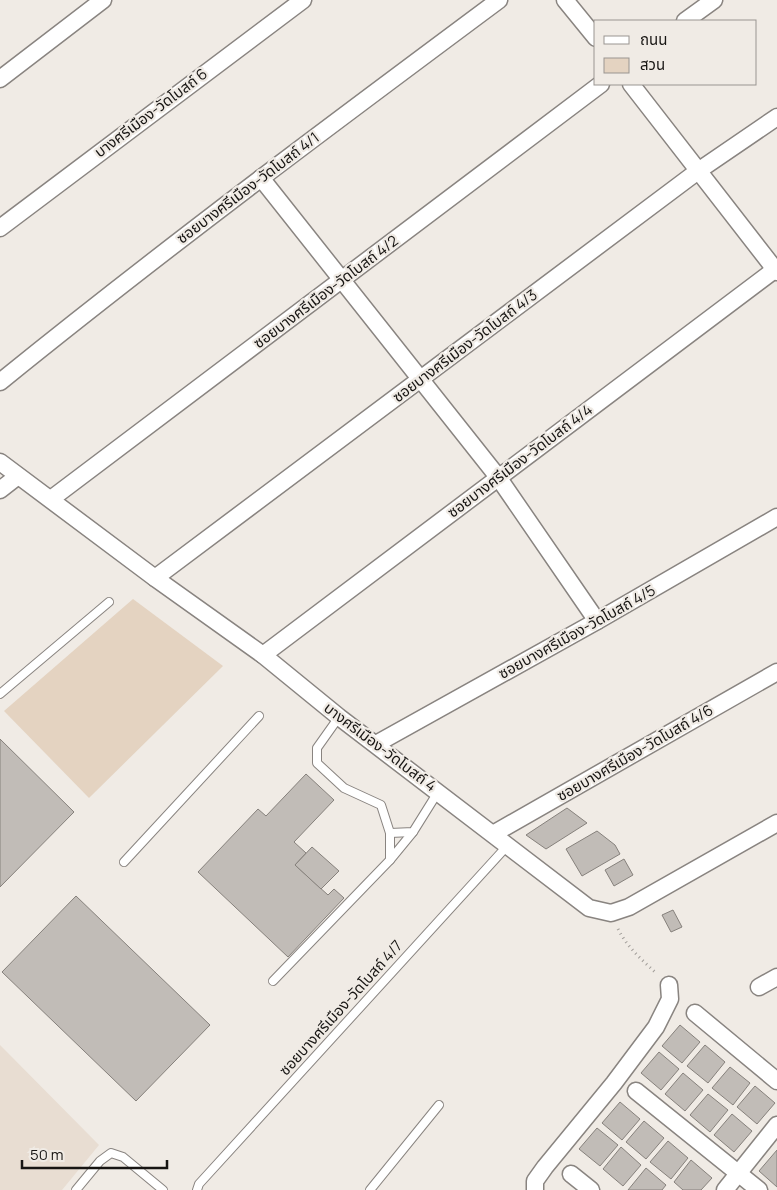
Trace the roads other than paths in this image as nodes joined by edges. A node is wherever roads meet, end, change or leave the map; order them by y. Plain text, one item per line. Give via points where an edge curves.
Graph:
1 (103, 0) edge
2 (303, 0) edge
3 (499, 0) edge
4 (565, 0) edge
5 (714, 0) edge
6 (686, 20) edge
7 (594, 36) edge
8 (0, 79) edge
9 (600, 85) edge
10 (633, 85) edge
11 (777, 117) edge
12 (698, 171) junction
13 (261, 178) junction
14 (0, 228) edge
15 (776, 270) edge
16 (343, 280) junction
17 (420, 380) junction
18 (0, 382) edge
19 (0, 462) edge
20 (18, 476) junction
21 (498, 477) junction
22 (0, 490) edge
23 (51, 499) junction
24 (777, 517) edge
25 (155, 578) junction
26 (109, 602) dead end
27 (597, 622) junction
28 (263, 655) junction
29 (777, 672) edge
30 (0, 694) edge
31 (259, 716) dead end
32 (339, 717) junction
33 (376, 744) junction
34 (438, 792) junction
35 (777, 822) edge
36 (412, 832) junction
37 (390, 833) junction
38 (493, 834) junction
39 (508, 845) junction
40 (390, 860) junction
41 (124, 862) dead end
42 (777, 977) edge
43 (273, 981) dead end
44 (669, 985) road end
45 (759, 987) dead end
46 (694, 1013) dead end
47 (777, 1081) edge
48 (636, 1091) dead end
49 (439, 1105) dead end
50 (777, 1124) edge
51 (738, 1173) junction
52 (571, 1174) dead end
53 (76, 1190) edge
54 (163, 1190) edge
55 (197, 1190) edge
56 (370, 1190) edge
57 (535, 1190) edge
58 (591, 1190) edge
59 (725, 1190) edge
60 (759, 1190) edge

1 - 8 street
2 - 14 street, บางศรีเมือง-วัดโบสถ์ 6
3 - 13 street, ซอยบางศรีเมือง-วัดโบสถ์ 4/1
4 - 7 street
5 - 6 street
9 - 16 street, ซอยบางศรีเมือง-วัดโบสถ์ 4/2
10 - 12 street
11 - 12 street, ซอยบางศรีเมือง-วัดโบสถ์ 4/3
12 - 15 street
12 - 17 street, ซอยบางศรีเมือง-วัดโบสถ์ 4/3
13 - 16 street
13 - 18 street, ซอยบางศรีเมือง-วัดโบสถ์ 4/1 via 102,299
15 - 21 street, ซอยบางศรีเมือง-วัดโบสถ์ 4/4
16 - 17 street
16 - 23 street, ซอยบางศรีเมือง-วัดโบสถ์ 4/2
17 - 21 street
17 - 25 street, ซอยบางศรีเมือง-วัดโบสถ์ 4/3
19 - 20 street, บางศรีเมือง-วัดโบสถ์ 4
20 - 22 street
20 - 23 street, บางศรีเมือง-วัดโบสถ์ 4
21 - 27 street
21 - 28 street, ซอยบางศรีเมือง-วัดโบสถ์ 4/4
23 - 25 street, บางศรีเมือง-วัดโบสถ์ 4
24 - 27 street, ซอยบางศรีเมือง-วัดโบสถ์ 4/5
25 - 28 street, บางศรีเมือง-วัดโบสถ์ 4
26 - 30 lane
27 - 33 street, ซอยบางศรีเมือง-วัดโบสถ์ 4/5
28 - 32 street, บางศรีเมือง-วัดโบสถ์ 4
29 - 38 street, ซอยบางศรีเมือง-วัดโบสถ์ 4/6
31 - 41 lane
32 - 33 street, บางศรีเมือง-วัดโบสถ์ 4
32 - 37 lane via 317,748 317,763 344,788 381,805
33 - 34 street, บางศรีเมือง-วัดโบสถ์ 4
34 - 36 lane
34 - 38 street, บางศรีเมือง-วัดโบสถ์ 4
35 - 39 street, บางศรีเมือง-วัดโบสถ์ 4 via 629,907 610,913 590,908
36 - 37 lane
36 - 40 lane
37 - 40 lane
38 - 39 street, บางศรีเมือง-วัดโบสถ์ 4
39 - 55 lane, ซอยบางศรีเมือง-วัดโบสถ์ 4/7 via 199,1184
40 - 43 lane
42 - 45 street
44 - 57 street via 670,999 656,1027 545,1167 536,1180
46 - 47 street
48 - 51 street
49 - 56 lane
50 - 51 street
51 - 59 street
51 - 60 street
52 - 58 street
53 - 54 lane via 100,1161 111,1154 123,1157

